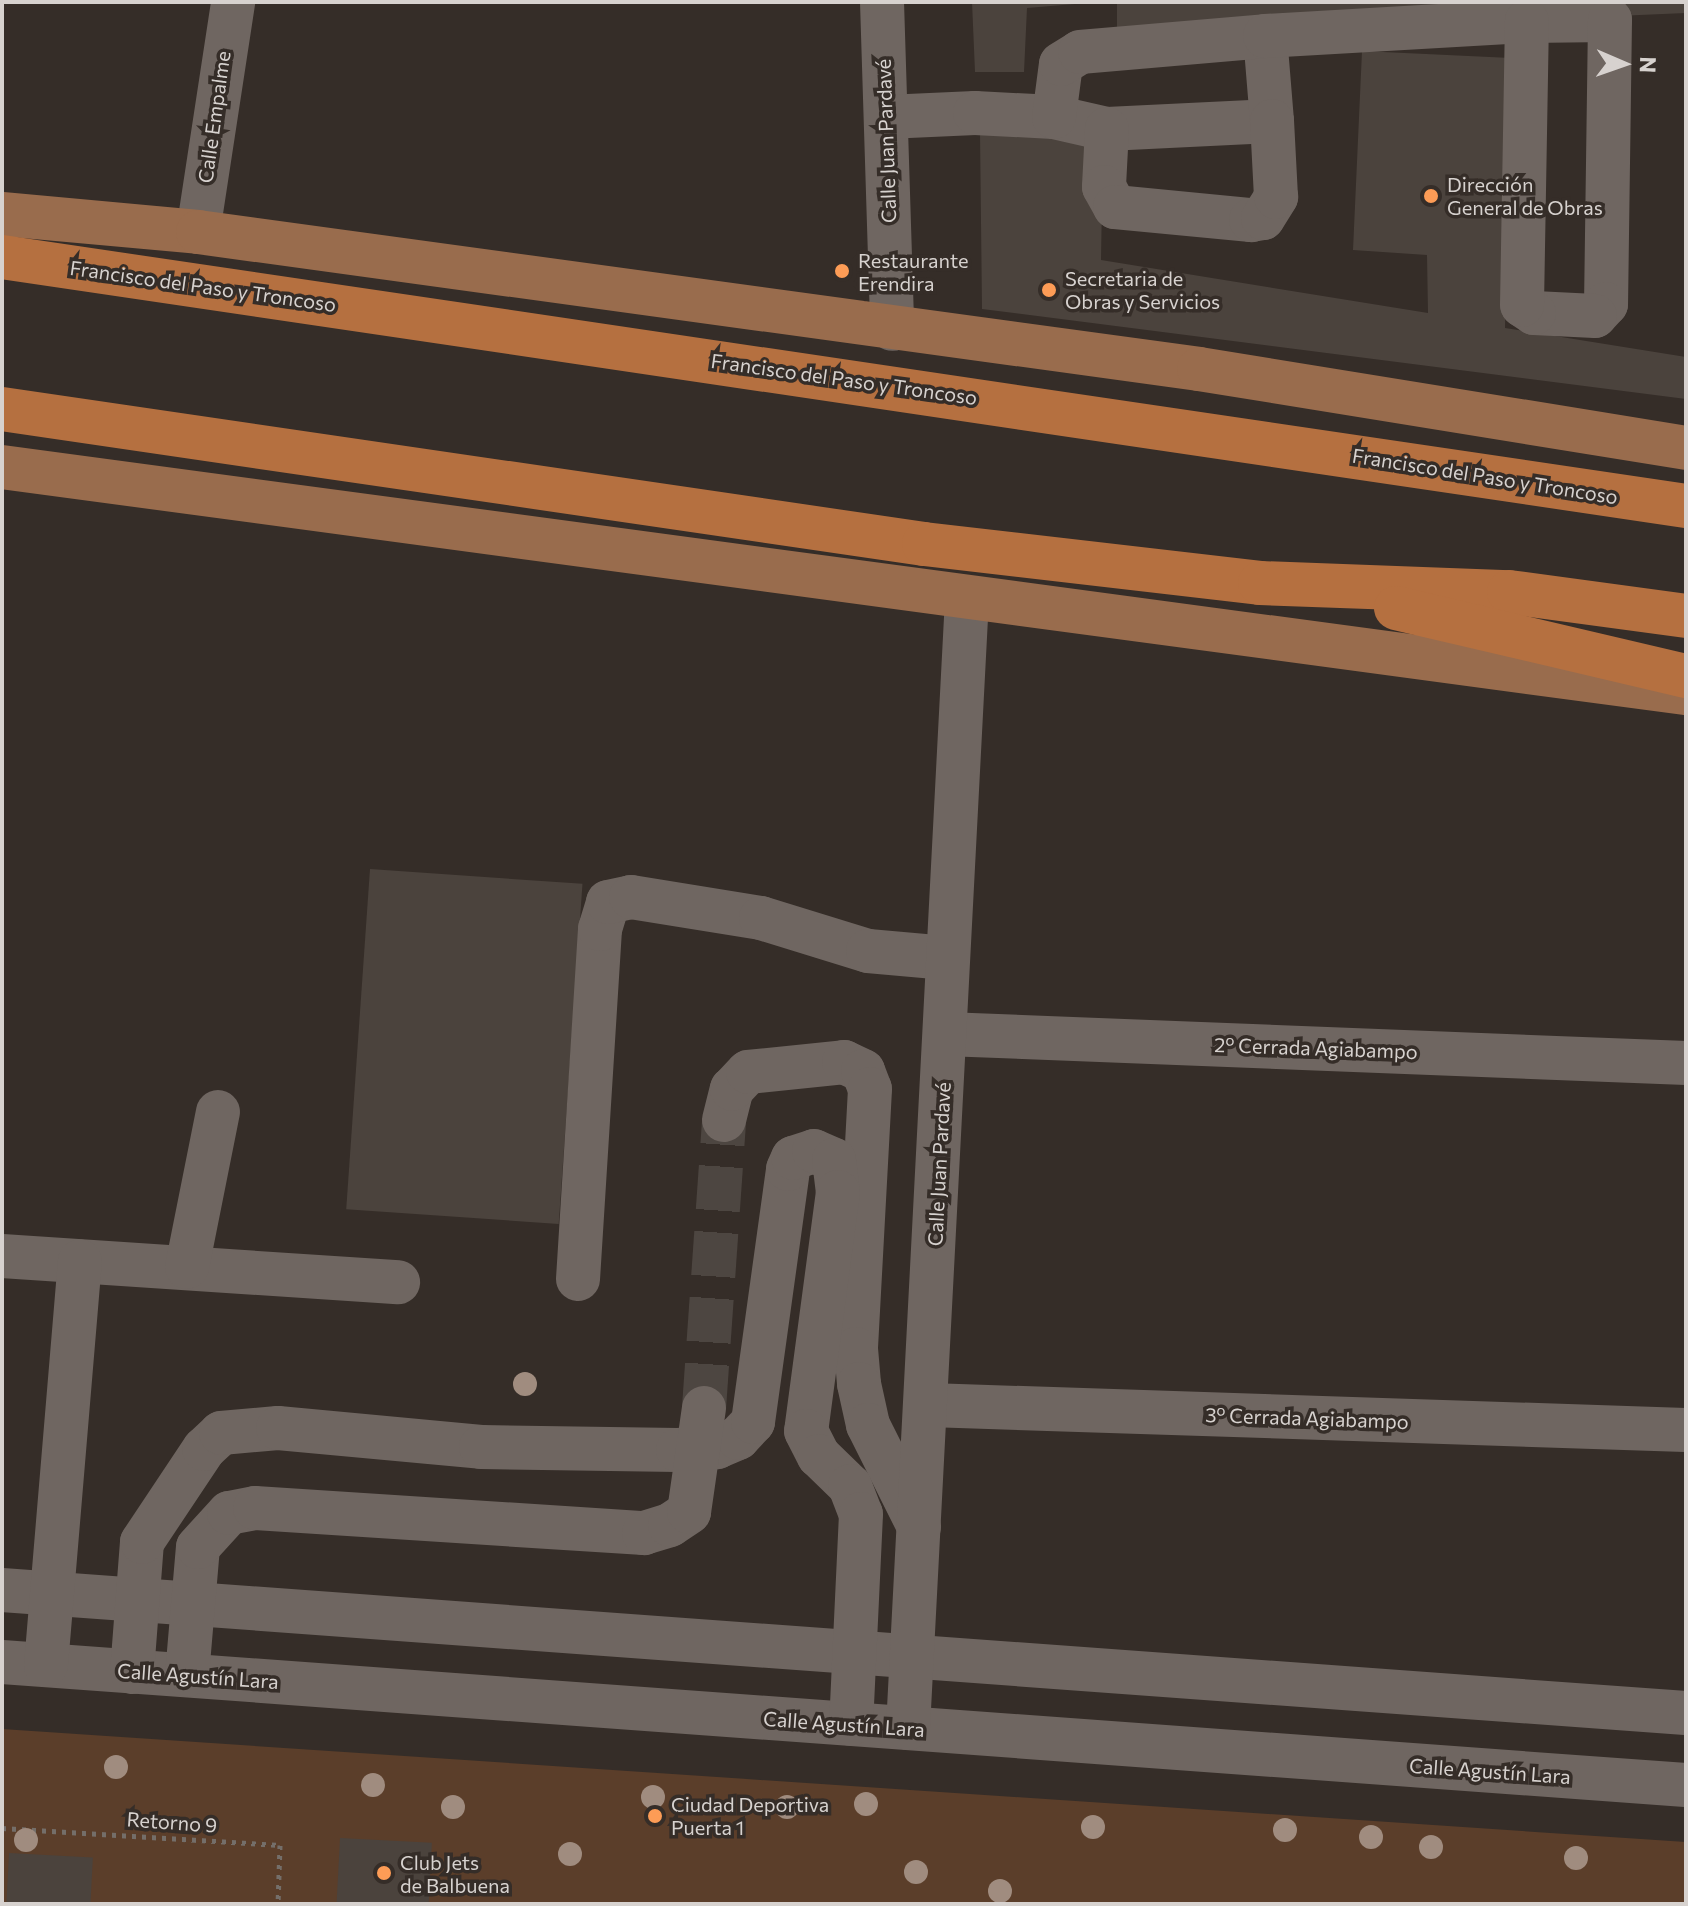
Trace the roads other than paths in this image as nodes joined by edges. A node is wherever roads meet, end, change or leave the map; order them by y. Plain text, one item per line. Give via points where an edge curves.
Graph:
1 (233, 2) edge
2 (882, 2) edge
3 (1527, 21) junction
4 (1265, 36) junction
5 (886, 117) junction
6 (1054, 117) junction
7 (1272, 121) junction
8 (1107, 129) junction
9 (2, 214) edge
10 (198, 232) junction
11 (2, 257) edge
12 (892, 329) junction
13 (2, 409) edge
14 (1686, 448) edge
15 (2, 467) edge
16 (1686, 506) edge
17 (1260, 583) junction
18 (967, 600) junction
19 (1686, 616) edge
20 (1686, 676) edge
21 (1686, 693) edge
22 (947, 958) junction
23 (945, 1034) junction
24 (1686, 1063) edge
25 (218, 1112) dead end
26 (724, 1120) tunnel mouth
27 (2, 1256) edge
28 (80, 1261) junction
29 (187, 1267) junction
30 (578, 1279) dead end
31 (398, 1282) dead end
32 (929, 1405) junction
33 (702, 1428) junction
34 (1686, 1430) edge
35 (919, 1527) junction
36 (2, 1590) edge
37 (50, 1594) junction
38 (137, 1600) junction
39 (193, 1604) junction
40 (855, 1652) junction
41 (913, 1657) junction
42 (2, 1662) edge
43 (46, 1665) junction
44 (132, 1672) junction
45 (187, 1675) junction
46 (1686, 1713) edge
47 (851, 1724) junction
48 (908, 1728) junction
49 (1686, 1785) edge

1 - 10 street, Calle Empalme
2 - 5 street, Calle Juan Pardavé
3 - 3 street via 1522,305 1534,313 1595,316 1606,304 1614,22
3 - 4 street
4 - 6 street via 1069,55 1057,75
4 - 7 street
5 - 6 street
5 - 12 street, Calle Juan Pardavé
6 - 8 street
7 - 8 street
7 - 8 street via 1276,197 1263,218 1251,220 1115,207 1104,187
9 - 10 main road
10 - 12 main road
11 - 16 highway, Francisco del Paso y Troncoso
12 - 14 main road via 1199,369
13 - 17 highway via 924,544
15 - 18 main road
17 - 19 highway via 1509,592
17 - 20 highway via 1424,613
18 - 21 main road
18 - 22 street, Calle Juan Pardavé
22 - 23 street, Calle Juan Pardavé
22 - 30 street via 868,951 746,916 631,897 608,902 600,929
23 - 24 street, 2º Cerrada Agiabampo
23 - 32 street, Calle Juan Pardavé
25 - 29 street
26 - 35 street via 732,1089 748,1072 844,1062 863,1071 870,1089 856,1349 859,1384 868,1425
27 - 28 street
28 - 29 street
28 - 37 street
29 - 31 street
32 - 34 street, 3º Cerrada Agiabampo
32 - 35 street, Calle Juan Pardavé
33 - 38 street via 481,1447 246,1427 221,1433 204,1449 142,1542
33 - 39 street via 689,1512 670,1525 644,1533 255,1508 229,1513 198,1547
33 - 40 street via 738,1438 753,1422 788,1169 793,1158 814,1151 834,1160 838,1192 806,1431 819,1456 850,1486 861,1514
35 - 41 street, Calle Juan Pardavé
36 - 37 street
37 - 38 street
37 - 43 street
38 - 39 street
38 - 44 street
39 - 40 street
39 - 45 street
40 - 41 street
40 - 47 street
41 - 46 street
41 - 48 street, Calle Juan Pardavé
42 - 43 street, Calle Agustín Lara
43 - 44 street, Calle Agustín Lara
44 - 45 street, Calle Agustín Lara
45 - 47 street, Calle Agustín Lara
47 - 48 street, Calle Agustín Lara
48 - 49 street, Calle Agustín Lara

